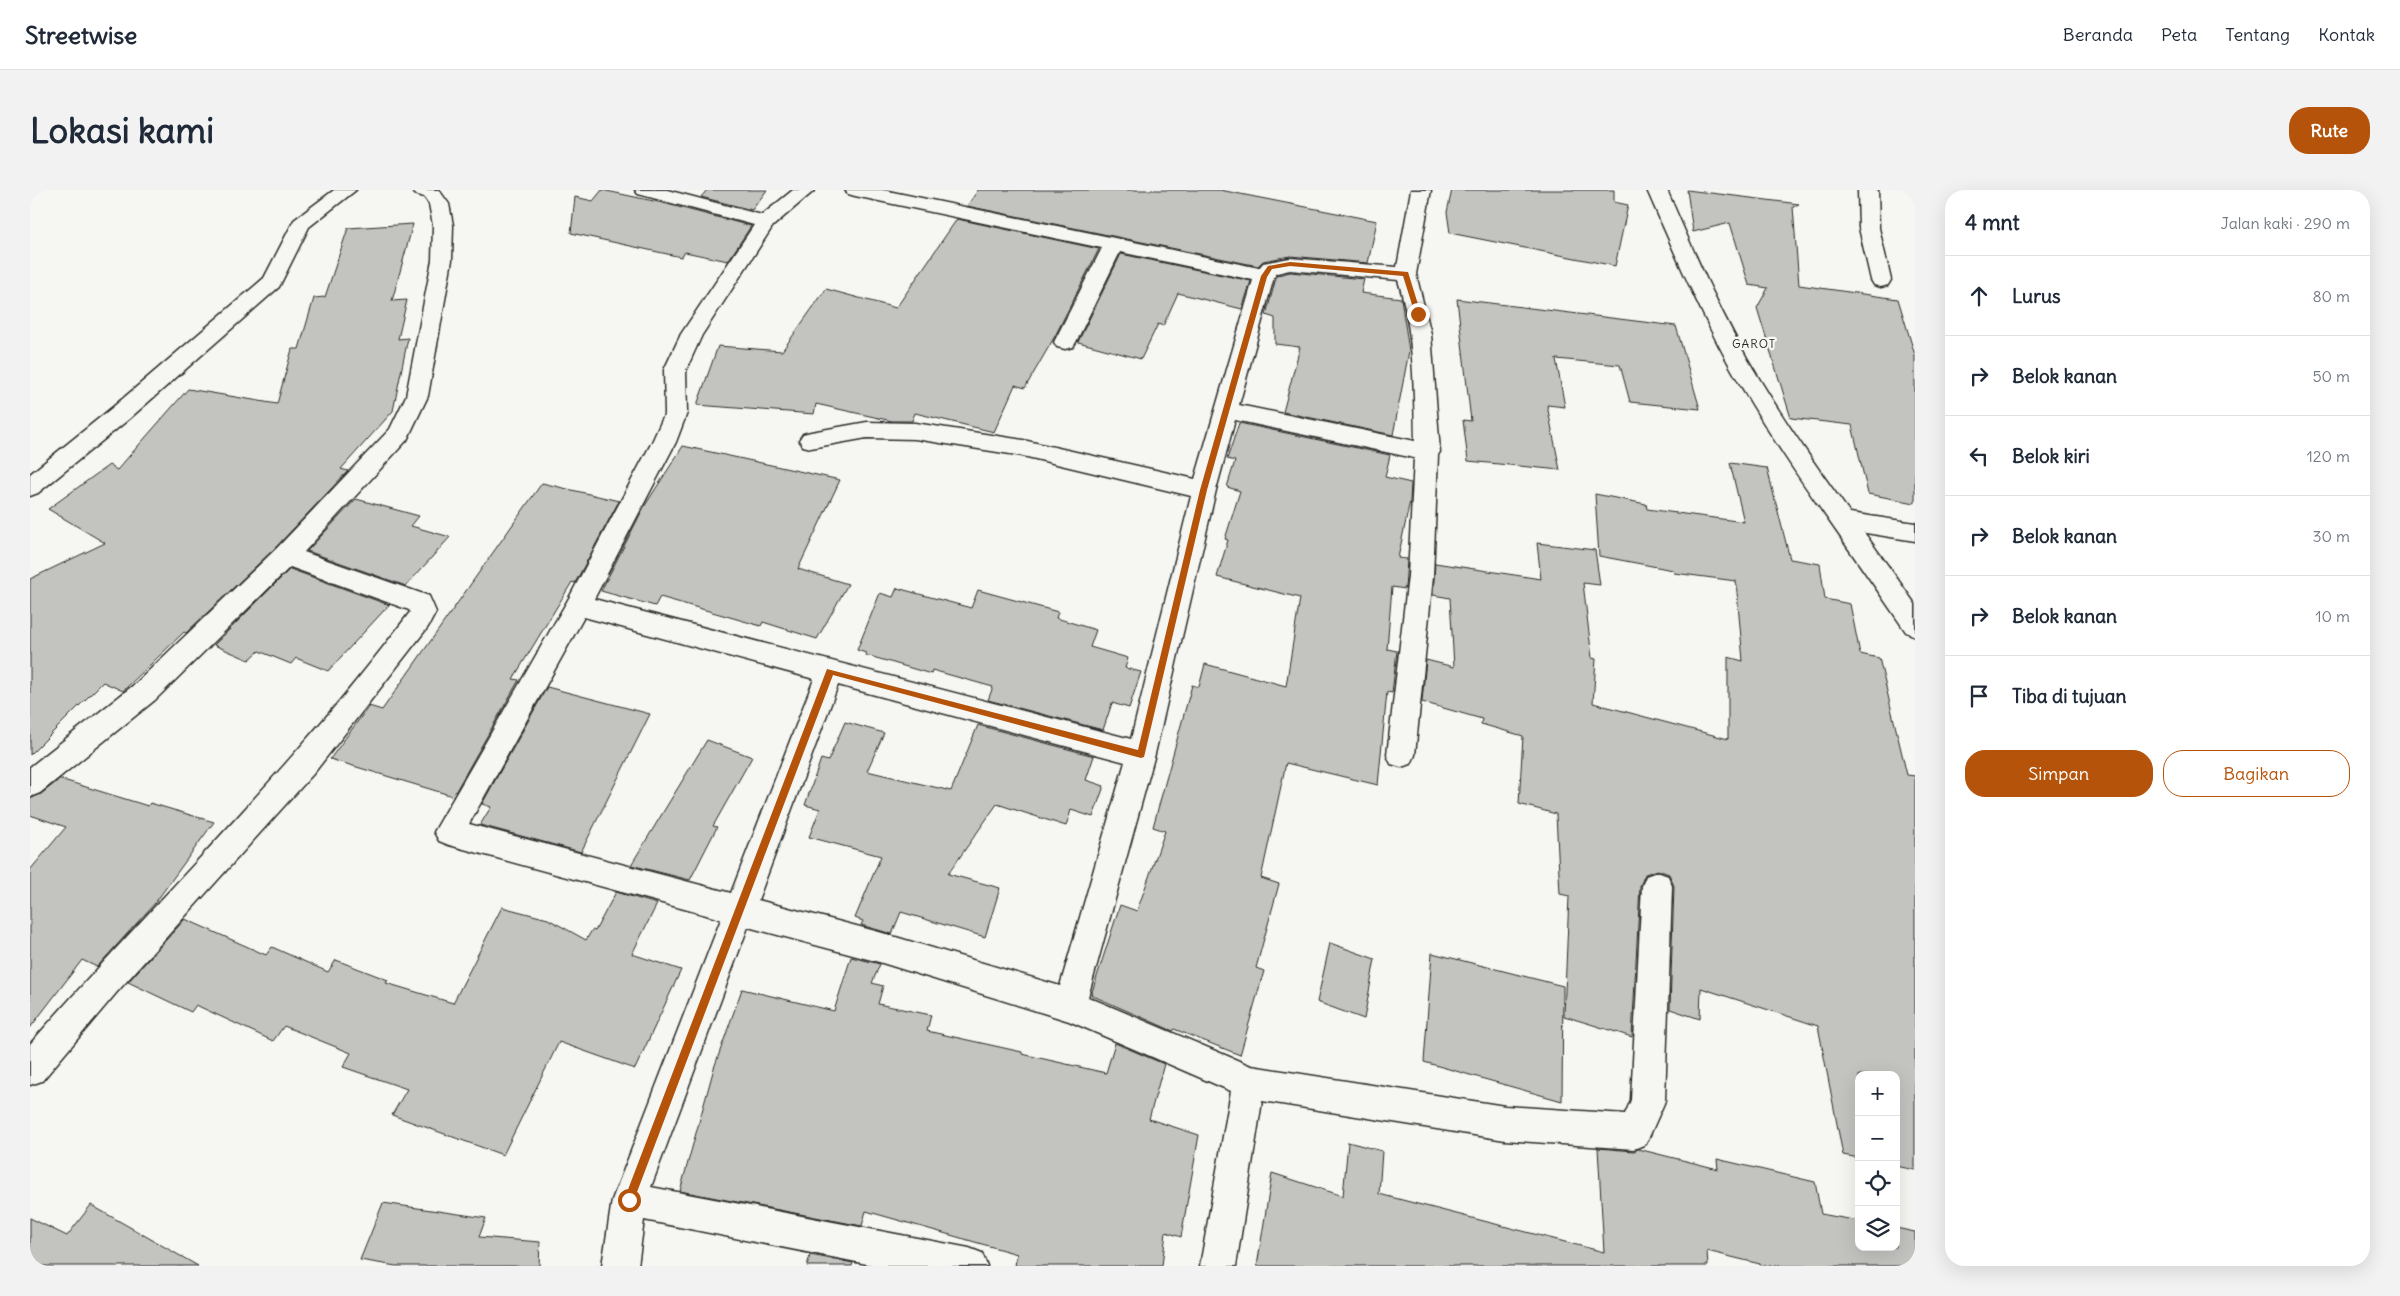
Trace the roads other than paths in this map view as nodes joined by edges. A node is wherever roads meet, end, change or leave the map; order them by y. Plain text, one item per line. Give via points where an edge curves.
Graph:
1 (346, 190) edge
2 (422, 190) edge
3 (645, 190) edge
4 (805, 190) edge
5 (855, 190) edge
6 (1421, 190) edge
7 (1657, 190) edge
8 (1868, 190) edge
9 (766, 222) junction
10 (1114, 244) junction
11 (1406, 274) junction
12 (1264, 276) junction
13 (1881, 280) dead end
14 (1065, 342) dead end
15 (1226, 410) junction
16 (811, 440) dead end
17 (1428, 452) junction
18 (30, 487) edge
19 (1204, 490) junction
20 (1844, 521) junction
21 (1915, 532) edge
22 (286, 555) junction
23 (578, 605) junction
24 (1915, 626) edge
25 (830, 671) junction
26 (1141, 754) junction
27 (1401, 755) dead end
28 (30, 784) edge
29 (1658, 886) dead end
30 (739, 909) junction
31 (1070, 1006) junction
32 (30, 1069) edge
33 (1248, 1082) junction
34 (629, 1200) junction
35 (620, 1266) edge
36 (969, 1266) edge
37 (1218, 1266) edge

1 - 18 street via 301,224 272,282
2 - 22 street via 431,193 439,204 443,225 442,260 417,396 399,434
3 - 9 street
4 - 9 street
5 - 10 street
6 - 11 street
7 - 20 street via 1692,272 1731,349 1777,424
8 - 13 street via 1869,228
9 - 23 street via 692,334 675,370 676,413 664,442
10 - 12 street
10 - 14 street
11 - 12 street via 1290,264 1270,268
11 - 17 street via 1418,314
12 - 15 street
15 - 17 street
15 - 19 street
16 - 19 street via 867,430 915,430 1022,448
17 - 27 street via 1415,638
19 - 26 street
20 - 21 street
20 - 24 street
22 - 28 street via 145,692
22 - 32 street via 420,603 423,612 304,764 112,973
23 - 25 street
23 - 30 street via 449,832
25 - 26 street
25 - 30 street
26 - 31 street
29 - 33 street via 1648,1101 1634,1132 1505,1123
30 - 31 street via 879,947
30 - 34 street
31 - 33 street
33 - 37 street
34 - 35 street
34 - 36 street

